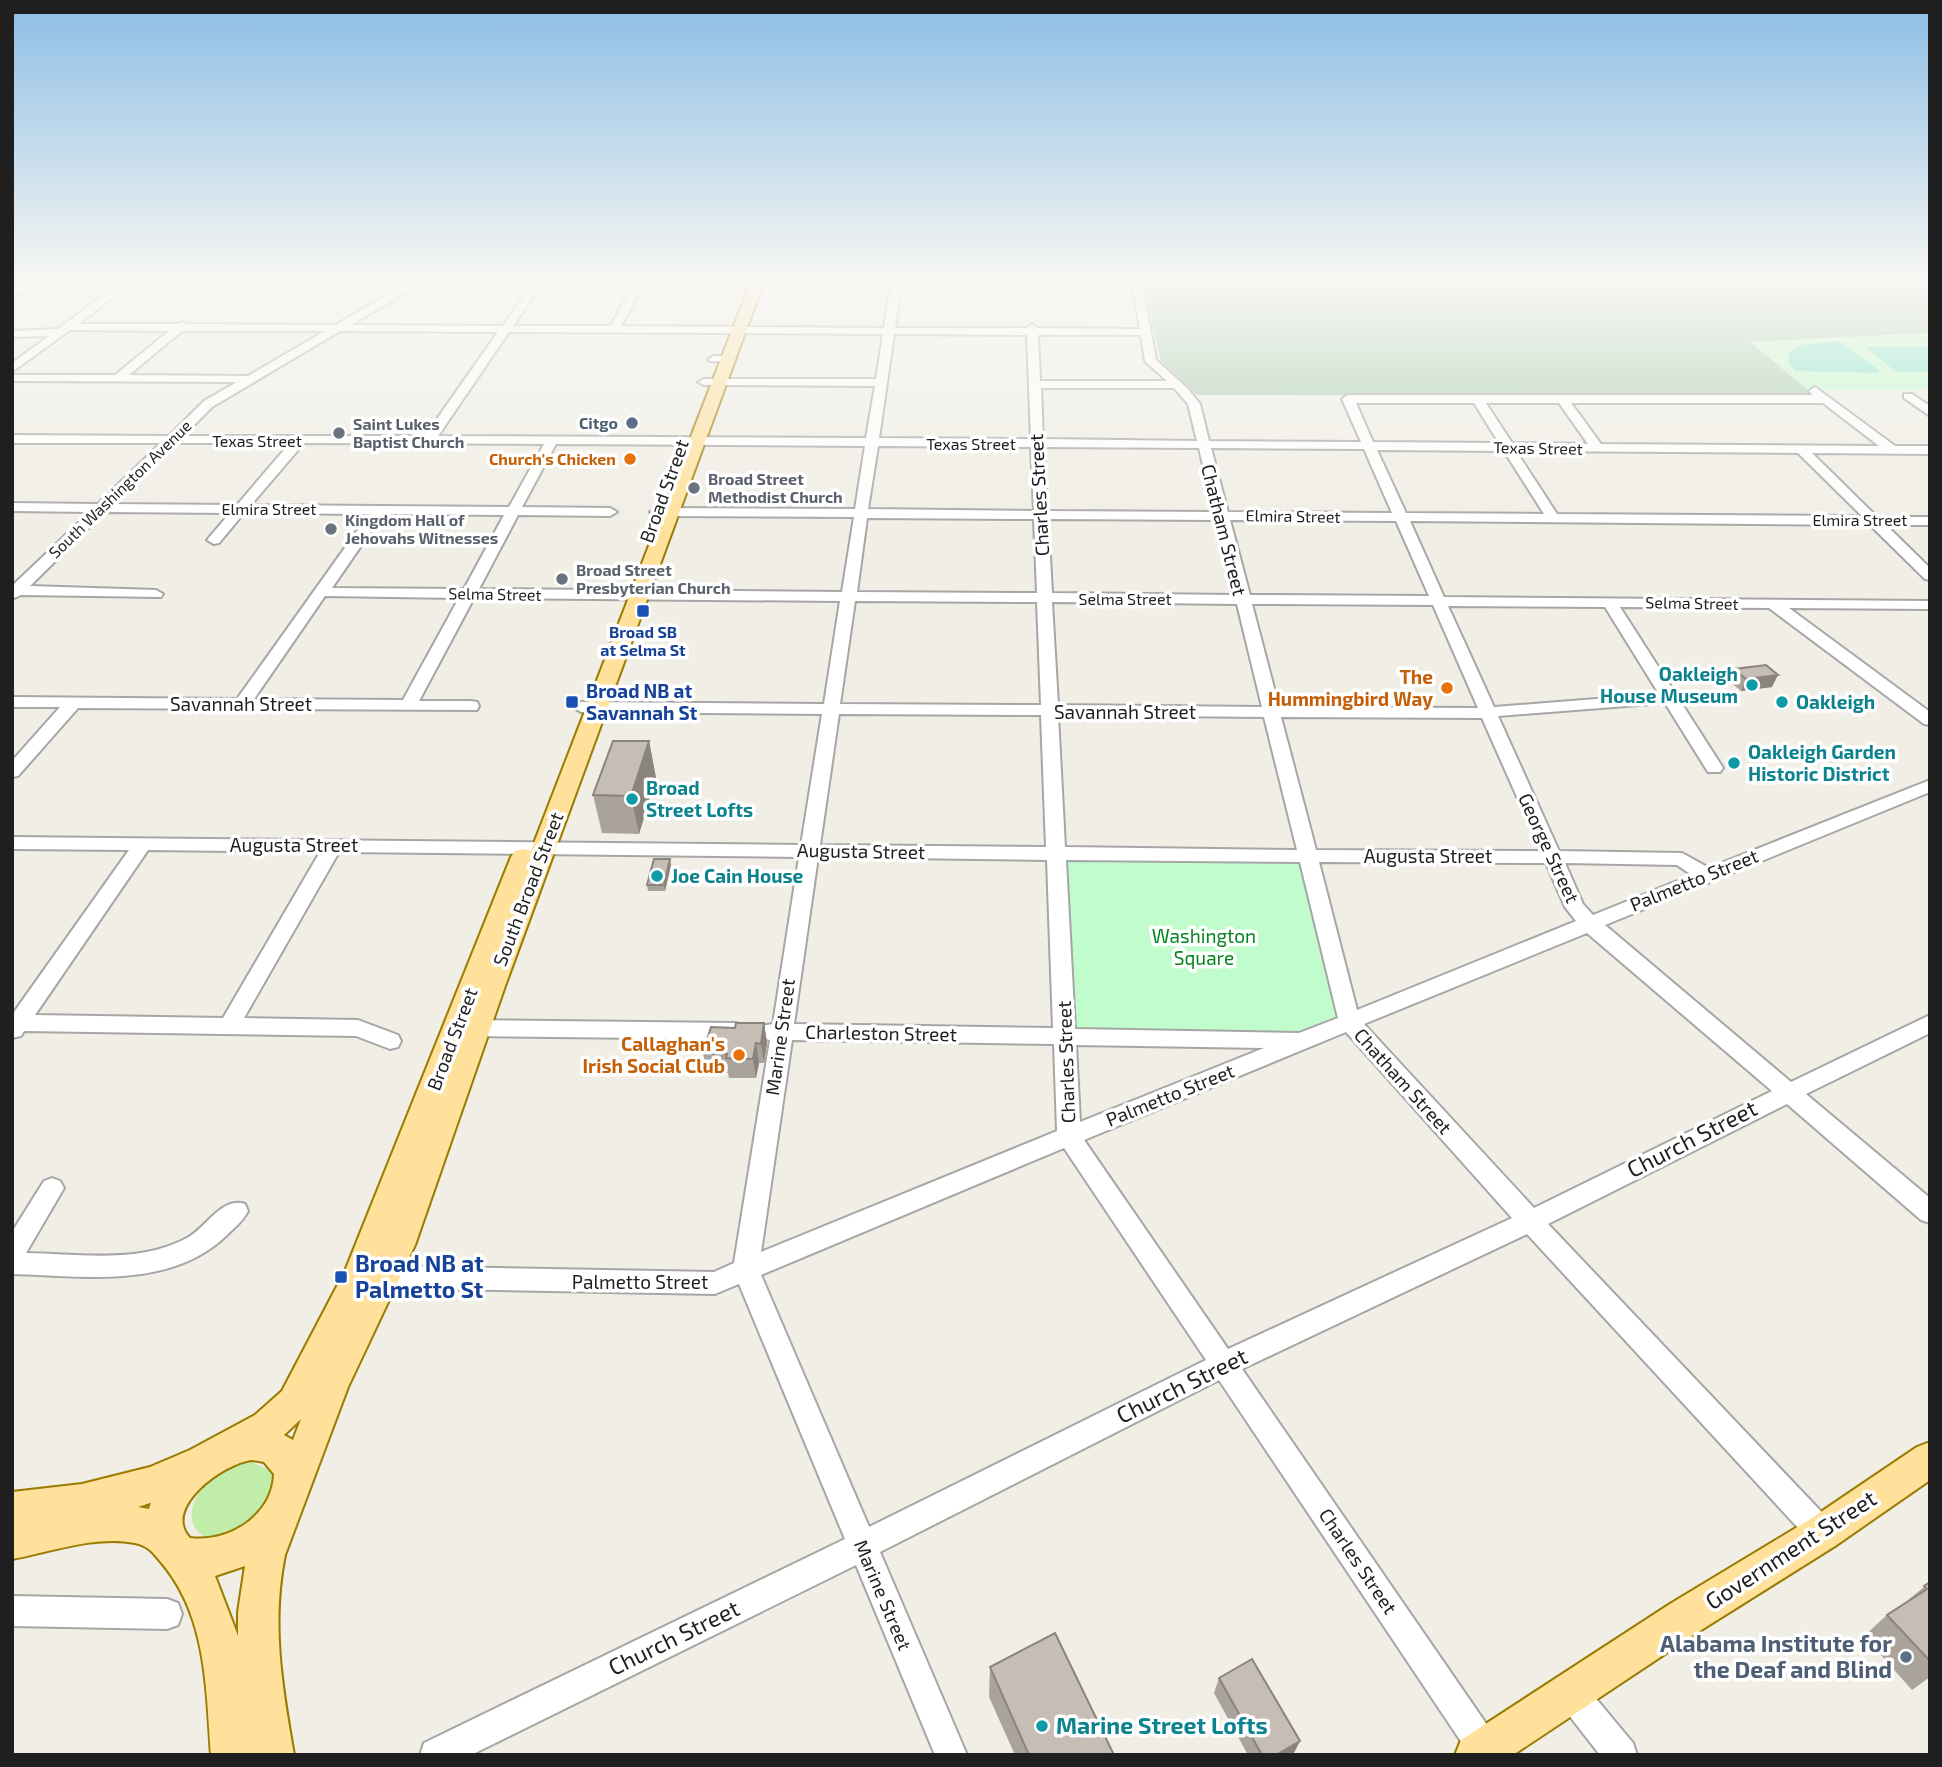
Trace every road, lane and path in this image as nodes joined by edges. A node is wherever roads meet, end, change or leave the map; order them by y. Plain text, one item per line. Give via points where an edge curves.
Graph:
1 (132, 366) edge
2 (244, 366) edge
3 (271, 366) edge
4 (480, 366) edge
5 (719, 366) edge
6 (884, 366) edge
7 (1033, 366) edge
8 (1157, 366) edge
9 (12, 378) edge
10 (117, 379) junction
11 (231, 379) junction
12 (248, 379) junction
13 (713, 382) junction
14 (882, 383) junction
15 (1034, 384) junction
16 (1178, 385) junction
17 (1814, 390) dead end
18 (1930, 396) edge
19 (218, 397) junction
20 (1825, 399) junction
21 (1479, 400) junction
22 (1563, 400) junction
23 (1930, 412) edge
24 (191, 421) junction
25 (12, 439) edge
26 (171, 440) junction
27 (204, 440) junction
28 (552, 440) junction
29 (299, 441) junction
30 (428, 441) junction
31 (690, 442) junction
32 (873, 443) junction
33 (1036, 444) junction
34 (1204, 445) junction
35 (1369, 446) junction
36 (1508, 448) junction
37 (1598, 448) junction
38 (1802, 450) junction
39 (1892, 450) junction
40 (1930, 450) edge
41 (12, 507) edge
42 (100, 508) junction
43 (240, 509) junction
44 (379, 510) junction
45 (512, 511) junction
46 (610, 512) dead end
47 (664, 512) junction
48 (861, 513) junction
49 (1039, 514) junction
50 (1221, 516) junction
51 (1401, 517) junction
52 (1552, 519) junction
53 (1875, 520) junction
54 (1930, 521) edge
55 (214, 540) dead end
56 (1930, 576) edge
57 (14, 591) edge
58 (321, 592) junction
59 (156, 594) dead end
60 (467, 594) junction
61 (632, 595) junction
62 (848, 597) junction
63 (1043, 598) junction
64 (1241, 600) junction
65 (1438, 601) junction
66 (1609, 602) junction
67 (1773, 604) junction
68 (1930, 605) edge
69 (1668, 698) junction
70 (12, 702) edge
71 (72, 703) junction
72 (242, 704) junction
73 (408, 706) junction
74 (471, 706) dead end
75 (589, 707) junction
76 (831, 709) junction
77 (1050, 712) junction
78 (1270, 713) junction
79 (1489, 713) junction
80 (1930, 719) edge
81 (1714, 768) dead end
82 (12, 772) edge
83 (1930, 785) edge
84 (12, 843) edge
85 (143, 844) junction
86 (334, 845) junction
87 (535, 847) junction
88 (808, 850) junction
89 (1058, 853) junction
90 (1306, 855) junction
91 (1552, 857) junction
92 (1706, 875) junction
93 (1589, 923) junction
94 (1350, 1023) junction
95 (1930, 1023) edge
96 (14, 1026) edge
97 (229, 1026) junction
98 (466, 1028) junction
99 (780, 1032) junction
100 (1065, 1036) junction
101 (1306, 1040) junction
102 (390, 1041) dead end
103 (1786, 1092) junction
104 (1069, 1136) junction
105 (52, 1188) dead end
106 (236, 1211) dead end
107 (1930, 1213) edge
108 (1530, 1221) junction
109 (12, 1254) edge
110 (12, 1263) edge
111 (746, 1270) junction
112 (386, 1276) junction
113 (1226, 1363) junction
114 (219, 1453) junction
115 (1930, 1459) edge
116 (286, 1502) junction
117 (12, 1510) edge
118 (1822, 1533) junction
119 (12, 1541) edge
120 (173, 1546) junction
121 (862, 1546) junction
122 (12, 1611) edge
123 (167, 1614) dead end
124 (1572, 1694) junction
125 (1481, 1752) edge
126 (232, 1755) edge
127 (273, 1755) edge
128 (436, 1755) edge
129 (951, 1755) edge
130 (1621, 1755) edge

1 - 10 street
2 - 11 street
3 - 12 street, South Washington Avenue
4 - 30 street
5 - 13 main road, Broad Street
6 - 14 street, Marine Street
7 - 15 street, Charles Street
8 - 16 street, Chatham Street
9 - 10 street
10 - 11 street
11 - 12 street
11 - 19 street via 218,391
12 - 19 street, South Washington Avenue
13 - 14 street
13 - 31 main road, Broad Street
14 - 32 street, Marine Street
15 - 16 street
15 - 33 street, Charles Street
16 - 34 street, Chatham Street via 1194,404
17 - 20 street
18 - 23 street via 1908,396
19 - 24 street, South Washington Avenue
20 - 22 street
20 - 39 street
21 - 22 street
21 - 35 street, George Street via 1348,399
21 - 36 street
22 - 37 street
24 - 26 street, South Washington Avenue
24 - 27 street via 193,436
25 - 26 street, Texas Street
26 - 27 street, Texas Street
26 - 42 street, South Washington Avenue
27 - 29 street, Texas Street
28 - 30 street, Texas Street
28 - 31 street, Texas Street
28 - 45 street
29 - 30 street, Texas Street
29 - 43 street
31 - 32 street, Texas Street
31 - 47 main road, Broad Street
32 - 33 street, Texas Street
32 - 48 street, Marine Street
33 - 34 street, Texas Street
33 - 49 street, Charles Street
34 - 35 street, Texas Street
34 - 50 street, Chatham Street
35 - 36 street, Texas Street
35 - 51 street, George Street
36 - 37 street, Texas Street
36 - 52 street
37 - 38 street, Texas Street
38 - 39 street, Texas Street
38 - 53 street
39 - 40 street, Texas Street
41 - 42 street, Elmira Street
42 - 43 street, Elmira Street
42 - 57 street, South Washington Avenue
43 - 44 street, Elmira Street
43 - 55 street
44 - 45 street, Elmira Street
44 - 58 street
45 - 46 street, Elmira Street
45 - 60 street
47 - 48 street, Elmira Street
47 - 61 main road, Broad Street
48 - 49 street, Elmira Street
48 - 62 street, Marine Street
49 - 50 street, Elmira Street
49 - 63 street, Charles Street
50 - 51 street, Elmira Street
50 - 64 street, Chatham Street
51 - 52 street, Elmira Street
51 - 65 street, George Street
52 - 53 street, Elmira Street
53 - 54 street, Elmira Street
53 - 56 street
57 - 59 street
58 - 60 street, Selma Street
58 - 72 street
60 - 61 street, Selma Street
60 - 73 street
61 - 62 street, Selma Street
61 - 75 main road, Broad Street
62 - 63 street, Selma Street
62 - 76 street, Marine Street
63 - 64 street, Selma Street
63 - 77 street, Charles Street
64 - 65 street, Selma Street
64 - 78 street, Chatham Street
65 - 66 street, Selma Street
65 - 79 street, George Street
66 - 67 street, Selma Street
66 - 69 street
67 - 68 street, Selma Street
67 - 80 street
69 - 79 street, Savannah Street
69 - 81 street
70 - 71 street, Savannah Street
71 - 72 street, Savannah Street
71 - 82 street
72 - 73 street, Savannah Street
73 - 74 street, Savannah Street
75 - 76 street, Savannah Street
75 - 87 main road, Broad Street
76 - 77 street, Savannah Street
76 - 88 street, Marine Street
77 - 78 street, Savannah Street
77 - 89 street, Charles Street
78 - 79 street, Savannah Street
78 - 90 street, Chatham Street
79 - 91 street, George Street
83 - 92 street, Palmetto Street
84 - 85 street, Augusta Street
85 - 86 street, Augusta Street
85 - 96 street
86 - 87 street, Augusta Street
86 - 97 street
87 - 88 street, Augusta Street
87 - 98 main road, Broad Street
88 - 89 street, Augusta Street
88 - 99 street, Marine Street
89 - 90 street, Augusta Street
89 - 100 street, Charles Street
90 - 91 street, Augusta Street
90 - 94 street, Chatham Street
91 - 92 street, Augusta Street via 1682,859
91 - 93 street, George Street via 1575,908
92 - 93 street, Palmetto Street
93 - 94 street, Palmetto Street
93 - 103 street, George Street
94 - 101 street, Palmetto Street
94 - 108 street, Chatham Street
95 - 103 street, Church Street
96 - 97 street
97 - 102 street via 358,1028
98 - 99 street, Charleston Street
98 - 112 main road
98 - 114 main road, Broad Street via 370,1251 298,1397 278,1419
99 - 100 street, Charleston Street
99 - 111 street, Marine Street
100 - 101 street, Charleston Street
100 - 104 street, Charles Street
101 - 104 street, Palmetto Street
103 - 107 street, George Street
103 - 108 street, Church Street
104 - 111 street, Palmetto Street
104 - 113 street, Charles Street
105 - 109 street
106 - 110 street via 197,1245 166,1259 132,1265
108 - 113 street, Church Street
108 - 118 street, Chatham Street
111 - 112 street, Palmetto Street via 715,1283
111 - 121 street, Marine Street
112 - 116 main road via 333,1382
113 - 121 street, Church Street
113 - 125 street, Charles Street
114 - 116 main road via 260,1443 279,1451 290,1468
114 - 117 main road via 157,1482 118,1494
114 - 120 main road via 192,1470 174,1495 167,1516
115 - 118 main road, Government Street
116 - 120 main road via 260,1537 234,1552 208,1558
116 - 127 main road via 265,1553 255,1616
118 - 124 main road, Government Street
119 - 120 main road via 121,1522 148,1526
120 - 126 main road via 204,1594 215,1623
121 - 128 street, Church Street
121 - 129 street, Marine Street
122 - 123 street
124 - 125 main road, Government Street
124 - 130 street

